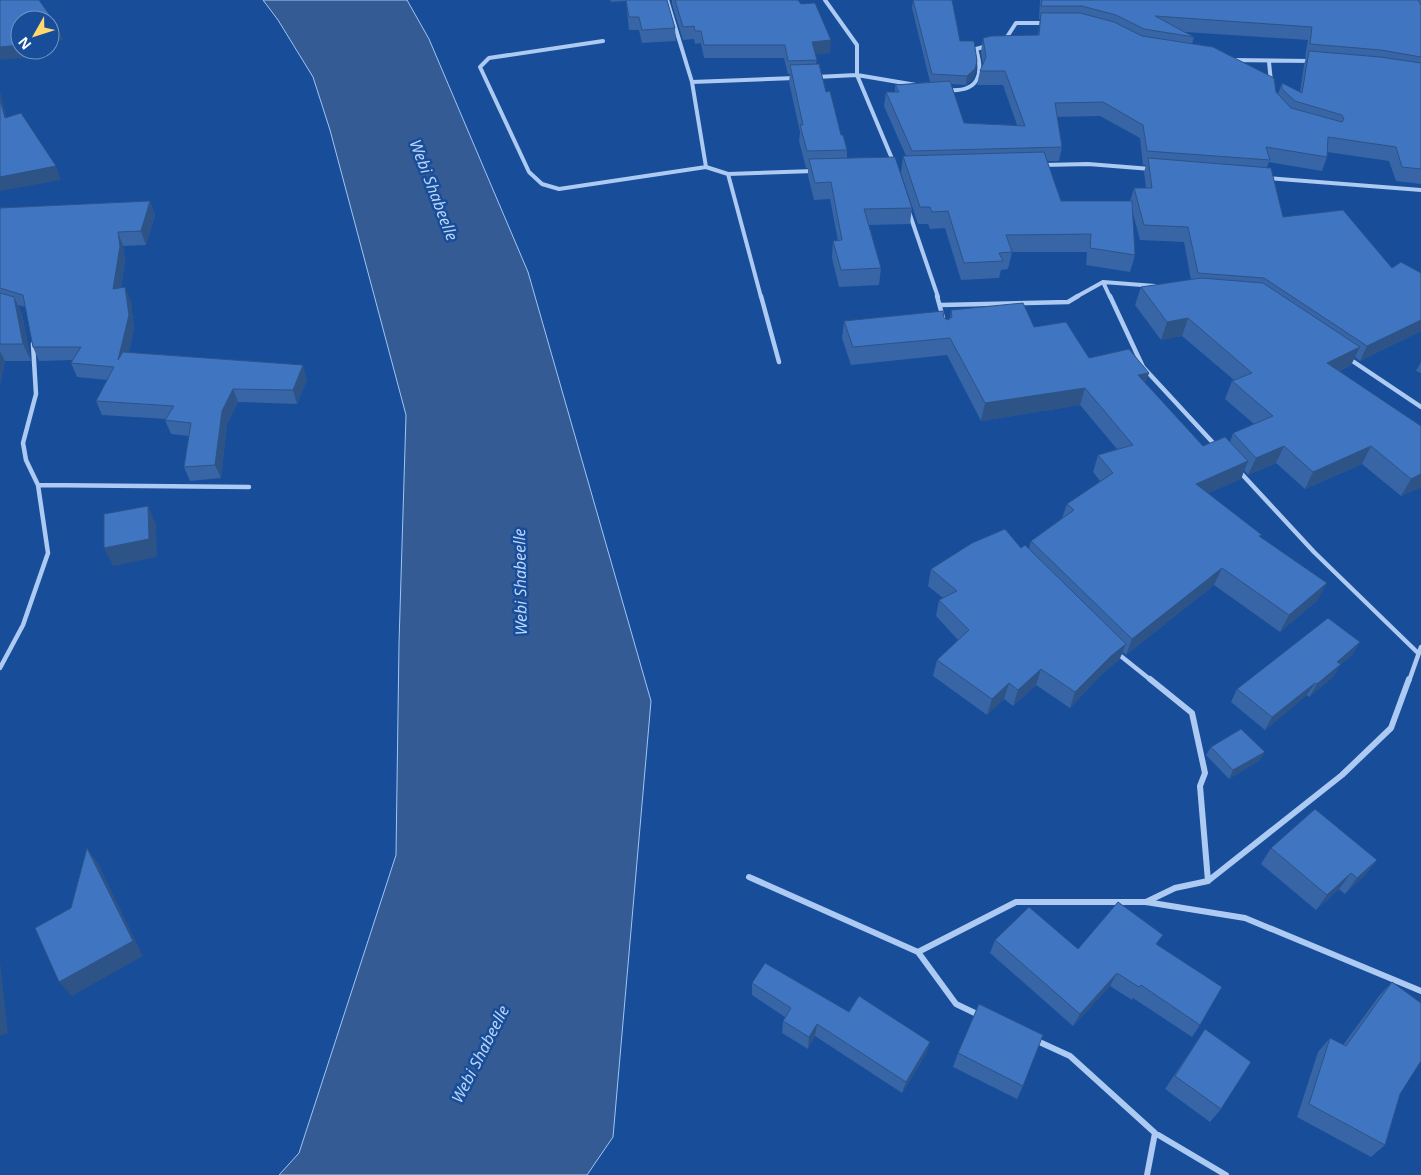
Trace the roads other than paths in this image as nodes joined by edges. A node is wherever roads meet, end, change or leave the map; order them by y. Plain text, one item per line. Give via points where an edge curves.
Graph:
1 (667, 0) edge
2 (675, 0) edge
3 (825, 0) edge
4 (1051, 23) edge
5 (603, 41) dead end
6 (1004, 41) edge
7 (995, 44) edge
8 (1225, 59) edge
9 (1269, 62) junction
10 (1316, 62) edge
11 (857, 75) junction
12 (809, 77) edge
13 (799, 78) edge
14 (692, 82) junction
15 (923, 86) edge
16 (1272, 87) edge
17 (942, 89) edge
18 (1040, 165) edge
19 (706, 167) junction
20 (896, 169) edge
21 (1154, 169) edge
22 (817, 171) edge
23 (728, 174) junction
24 (1259, 178) edge
25 (1421, 190) edge
26 (907, 205) edge
27 (1103, 282) junction
28 (1159, 287) edge
29 (941, 305) junction
30 (943, 324) edge
31 (32, 340) edge
32 (1347, 357) edge
33 (779, 362) dead end
34 (1421, 407) edge
35 (1222, 452) edge
36 (1235, 466) edge
37 (38, 485) junction
38 (249, 487) dead end
39 (1112, 648) edge
40 (1420, 650) edge
41 (0, 668) edge
42 (749, 877) dead end
43 (1208, 881) junction
44 (1146, 902) junction
45 (918, 952) junction
46 (1421, 992) edge
47 (982, 1016) edge
48 (1026, 1036) edge
49 (1155, 1133) junction
50 (1147, 1175) edge
51 (1226, 1175) edge

1 - 2 street
1 - 14 street
3 - 11 street via 857,45
4 - 6 street via 1016,24
5 - 19 street via 489,58 480,67 529,172 542,184 559,189
7 - 17 street via 976,49 978,80 973,87 960,92
8 - 9 street
9 - 10 street
9 - 16 street
11 - 12 street
11 - 15 street
11 - 20 street
13 - 14 street
14 - 19 street
18 - 21 street via 1088,164
19 - 23 street
22 - 23 street
23 - 33 street
24 - 25 street
26 - 29 street
27 - 28 street
27 - 29 street via 1068,302
27 - 35 street via 1142,367
29 - 30 street
31 - 37 street via 36,394 23,443 26,460
32 - 34 street
36 - 40 street via 1314,552
37 - 38 street
37 - 41 street via 48,553 23,626
39 - 43 street via 1192,713 1205,773 1200,786
40 - 43 street via 1391,728 1342,775
42 - 45 street
43 - 44 street via 1175,888
44 - 45 street via 1016,902
44 - 46 street via 1245,918
45 - 47 street via 956,1004
48 - 49 street via 1070,1056
49 - 50 street
49 - 51 street

